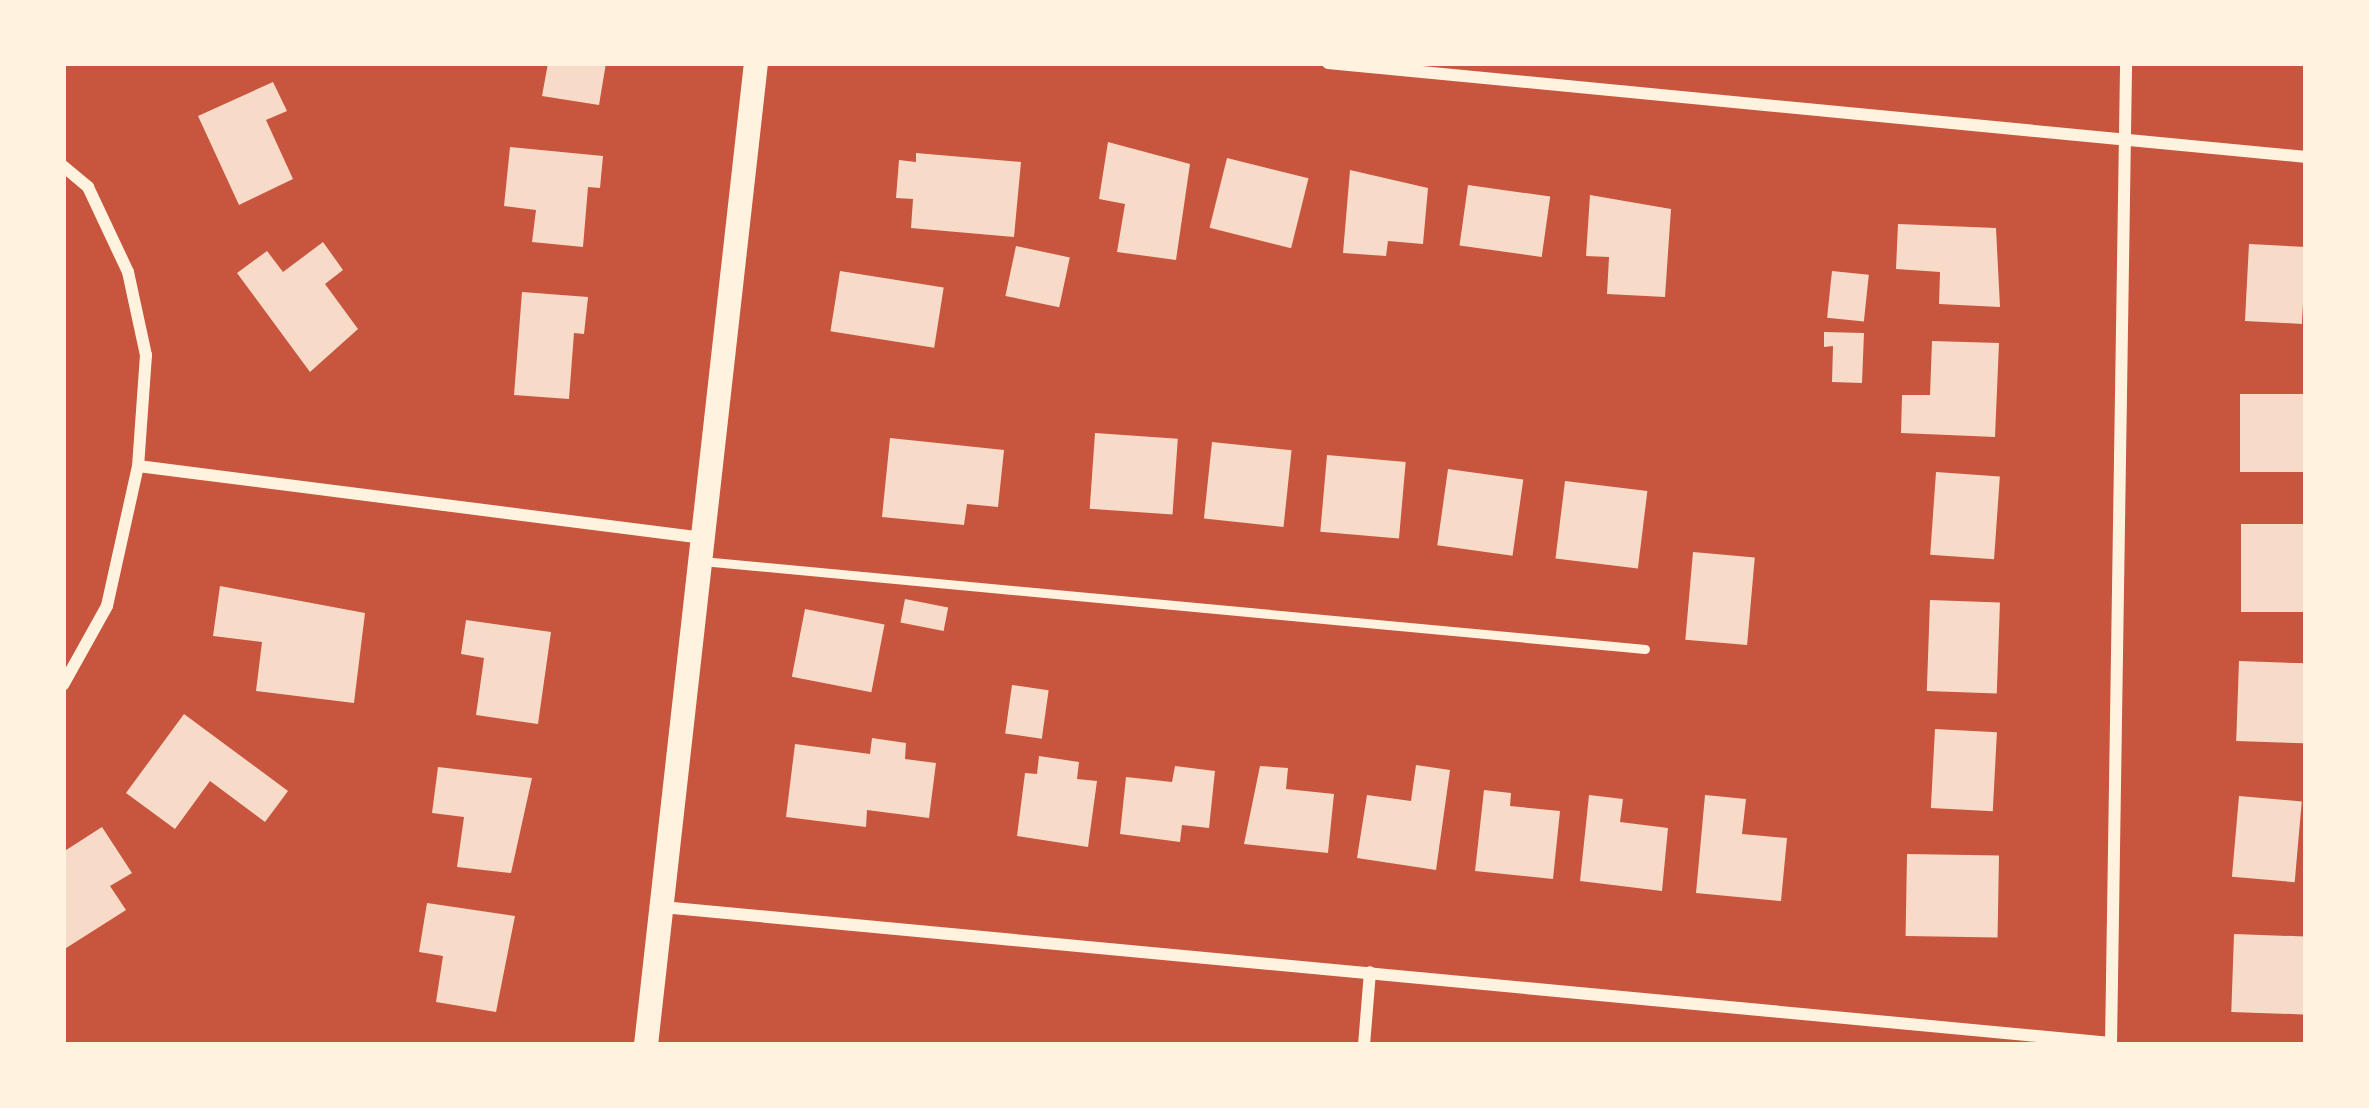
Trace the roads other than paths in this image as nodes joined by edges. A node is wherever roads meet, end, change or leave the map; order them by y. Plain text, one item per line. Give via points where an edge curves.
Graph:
1 (756, 63) edge
2 (1328, 63) edge
3 (2126, 63) edge
4 (1455, 69) edge
5 (2122, 139) junction
6 (2306, 157) edge
7 (63, 166) edge
8 (138, 466) junction
9 (704, 550) junction
10 (1645, 649) dead end
11 (63, 685) edge
12 (661, 907) junction
13 (1370, 972) junction
14 (2111, 1044) edge
15 (646, 1045) edge
16 (1364, 1045) edge

1 - 9 main road
2 - 4 street
3 - 5 street
4 - 5 street
5 - 6 street
5 - 14 street
7 - 8 street via 88,187 128,272 146,355
8 - 9 street
8 - 11 street via 107,606
9 - 10 lane
9 - 12 main road
12 - 13 street
12 - 15 main road
13 - 14 street
13 - 16 street

